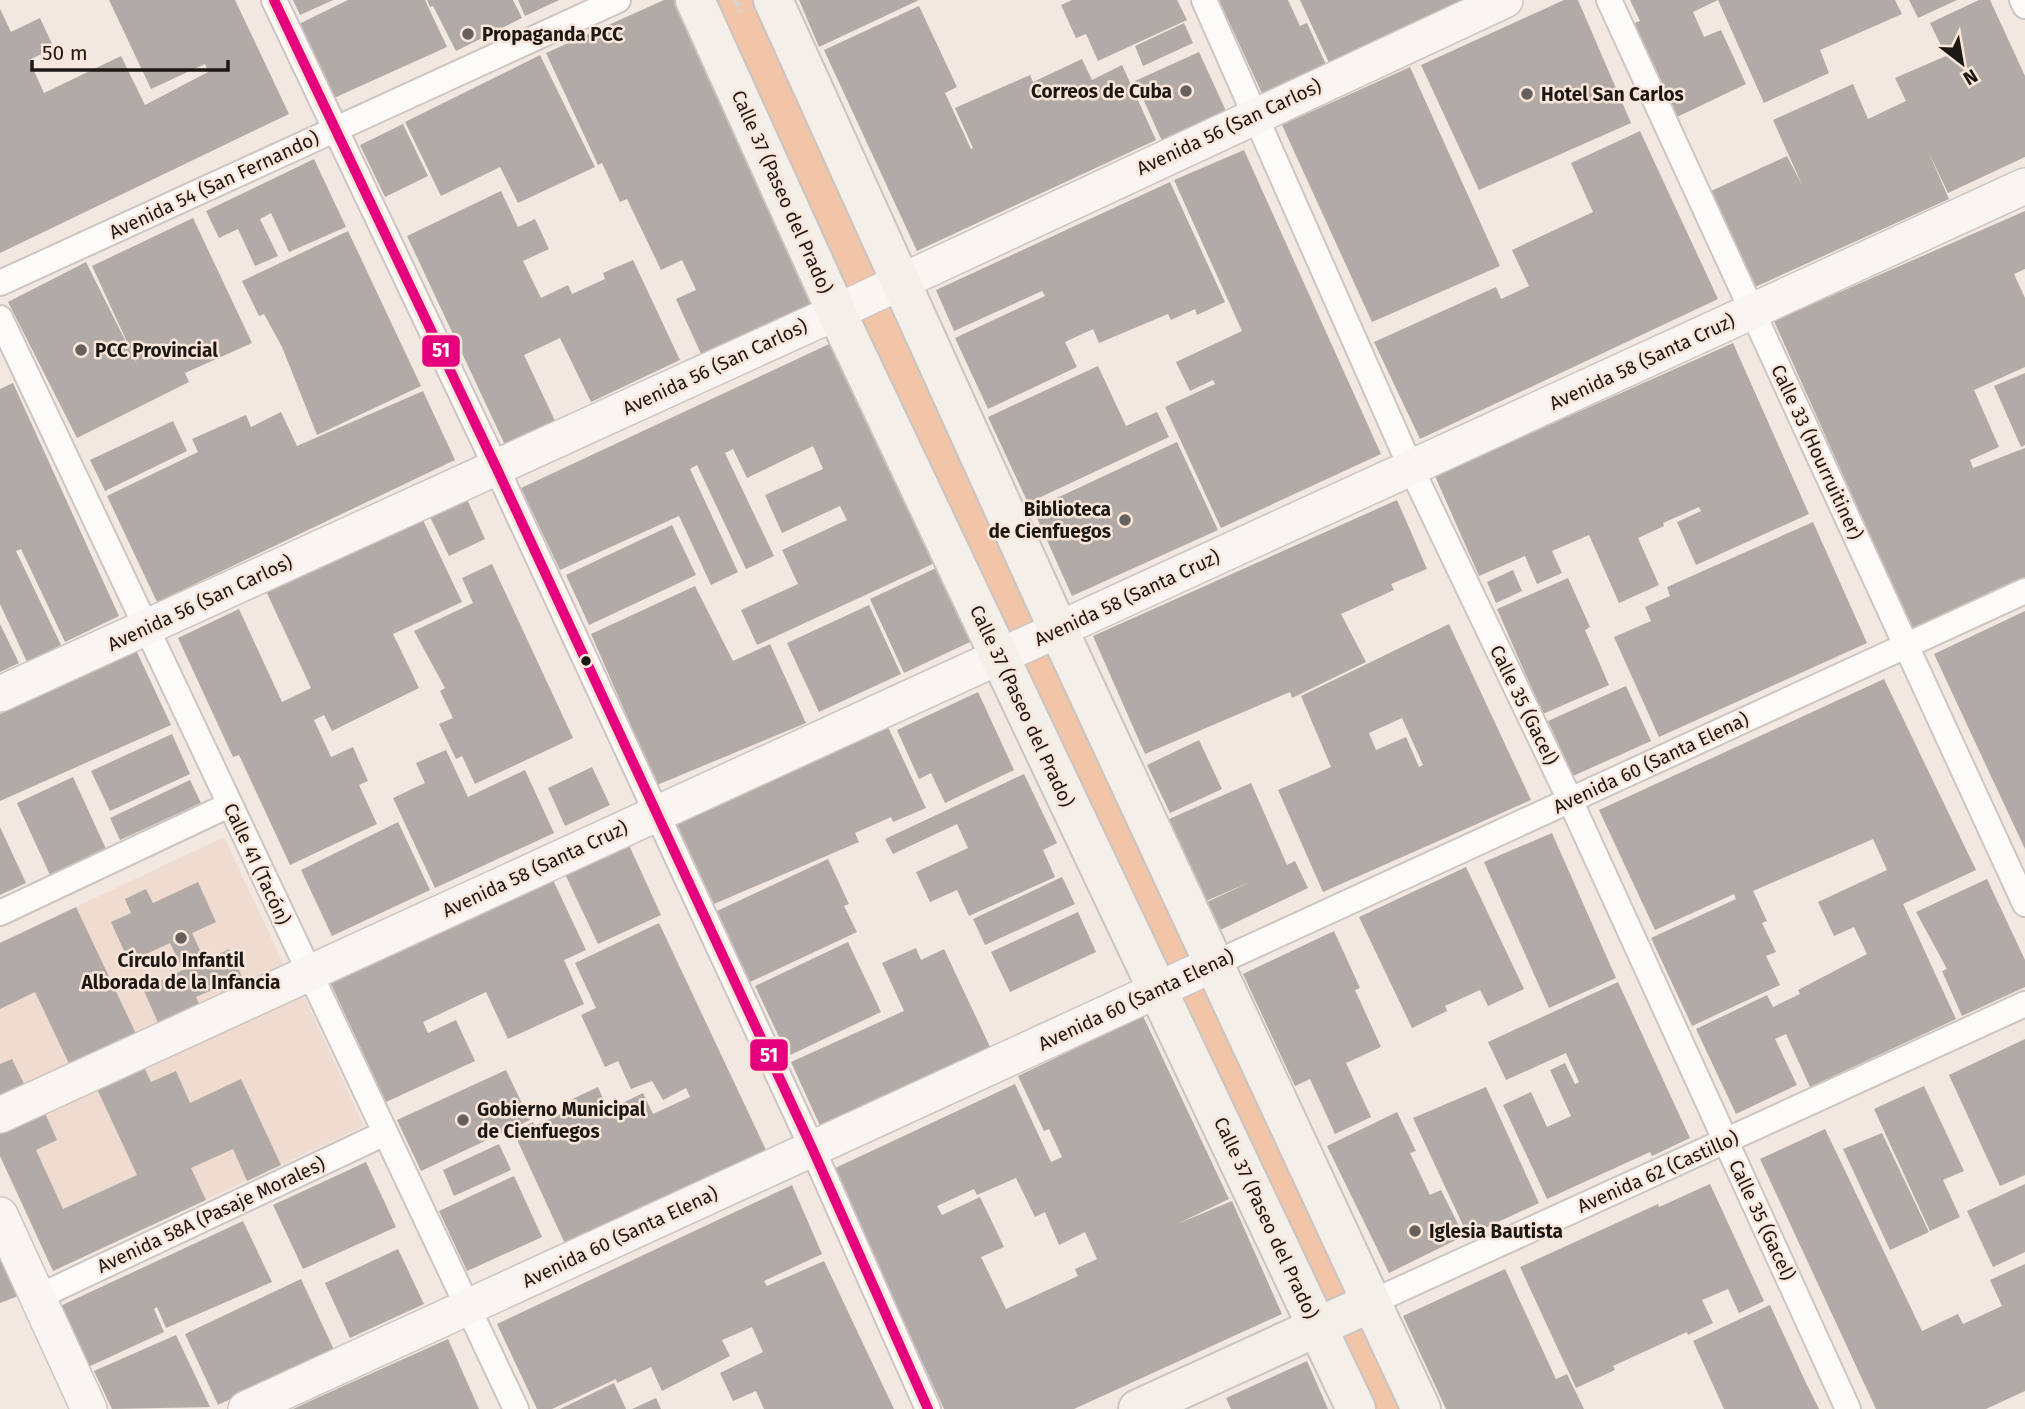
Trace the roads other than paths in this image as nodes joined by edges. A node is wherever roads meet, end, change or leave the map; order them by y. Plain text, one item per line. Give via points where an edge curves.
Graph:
1 (274, 0) edge
2 (618, 0) edge
3 (695, 0) edge
4 (773, 0) edge
5 (1204, 0) edge
6 (1505, 0) edge
7 (1609, 0) edge
8 (2022, 0) edge
9 (2025, 6) edge
10 (1256, 114) junction
11 (335, 130) junction
12 (2025, 186) edge
13 (901, 281) junction
14 (0, 283) edge
15 (836, 312) junction
16 (1752, 312) junction
17 (0, 318) edge
18 (496, 467) junction
19 (1411, 468) junction
20 (2025, 591) edge
21 (146, 628) junction
22 (1058, 629) junction
23 (1906, 646) junction
24 (999, 657) junction
25 (0, 694) edge
26 (1570, 800) junction
27 (229, 805) junction
28 (655, 814) junction
29 (2025, 904) edge
30 (0, 914) edge
31 (1216, 963) junction
32 (308, 974) junction
33 (1157, 990) junction
34 (2025, 1004) edge
35 (0, 1115) edge
36 (385, 1133) junction
37 (1726, 1141) junction
38 (812, 1149) junction
39 (0, 1215) edge
40 (38, 1297) junction
41 (1370, 1303) junction
42 (469, 1307) junction
43 (1317, 1326) junction
44 (89, 1409) edge
45 (246, 1409) edge
46 (516, 1409) edge
47 (928, 1409) edge
48 (1138, 1409) edge
49 (1356, 1409) edge
50 (1421, 1409) edge
51 (1848, 1409) edge

1 - 11 street
2 - 11 street, Avenida 54 (San Fernando)
3 - 15 main road, Calle 37 (Paseo del Prado)
4 - 13 main road
5 - 10 street, Calle 35 (Gacel)
6 - 10 main road, Avenida 56 (San Carlos)
7 - 16 street, Calle 33 (Hourruitiner)
8 - 9 street
10 - 13 main road, Avenida 56 (San Carlos)
10 - 19 street, Calle 35 (Gacel)
11 - 14 street, Avenida 54 (San Fernando)
11 - 18 street
12 - 16 main road, Avenida 58 (Santa Cruz)
13 - 15 main road, Avenida 56 (San Carlos)
13 - 22 main road
15 - 18 main road, Avenida 56 (San Carlos)
15 - 24 main road, Calle 37 (Paseo del Prado)
16 - 19 main road, Avenida 58 (Santa Cruz)
16 - 23 street, Calle 33 (Hourruitiner)
17 - 21 street, Calle 41 (Tacón)
18 - 21 main road, Avenida 56 (San Carlos)
18 - 28 street
19 - 22 main road, Avenida 58 (Santa Cruz)
19 - 26 street, Calle 35 (Gacel)
20 - 23 street, Avenida 60 (Santa Elena)
21 - 25 main road, Avenida 56 (San Carlos)
21 - 27 street, Calle 41 (Tacón)
22 - 24 main road, Avenida 58 (Santa Cruz)
22 - 31 main road
23 - 26 street, Avenida 60 (Santa Elena)
23 - 29 street, Calle 33 (Hourruitiner)
24 - 28 main road, Avenida 58 (Santa Cruz)
24 - 33 main road, Calle 37 (Paseo del Prado)
26 - 31 street, Avenida 60 (Santa Elena)
26 - 37 street, Calle 35 (Gacel)
27 - 30 street
27 - 32 street, Calle 41 (Tacón)
28 - 32 main road, Avenida 58 (Santa Cruz)
28 - 38 street
31 - 33 main road, Avenida 60 (Santa Elena)
31 - 41 main road
32 - 35 main road, Avenida 58 (Santa Cruz)
32 - 36 street, Calle 41 (Tacón)
33 - 38 main road, Avenida 60 (Santa Elena)
33 - 43 main road, Calle 37 (Paseo del Prado)
34 - 37 street, Avenida 62 (Castillo)
36 - 40 street, Avenida 58A (Pasaje Morales)
36 - 42 street, Calle 41 (Tacón)
37 - 41 street, Avenida 62 (Castillo)
37 - 51 street, Calle 35 (Gacel)
38 - 42 main road, Avenida 60 (Santa Elena)
38 - 47 street
39 - 40 main road
40 - 44 main road
41 - 43 main road, Avenida 62 (Castillo)
41 - 50 main road
42 - 45 main road, Avenida 60 (Santa Elena)
42 - 46 street, Calle 41 (Tacón)
43 - 48 main road, Avenida 62 (Castillo)
43 - 49 main road, Calle 37 (Paseo del Prado)

